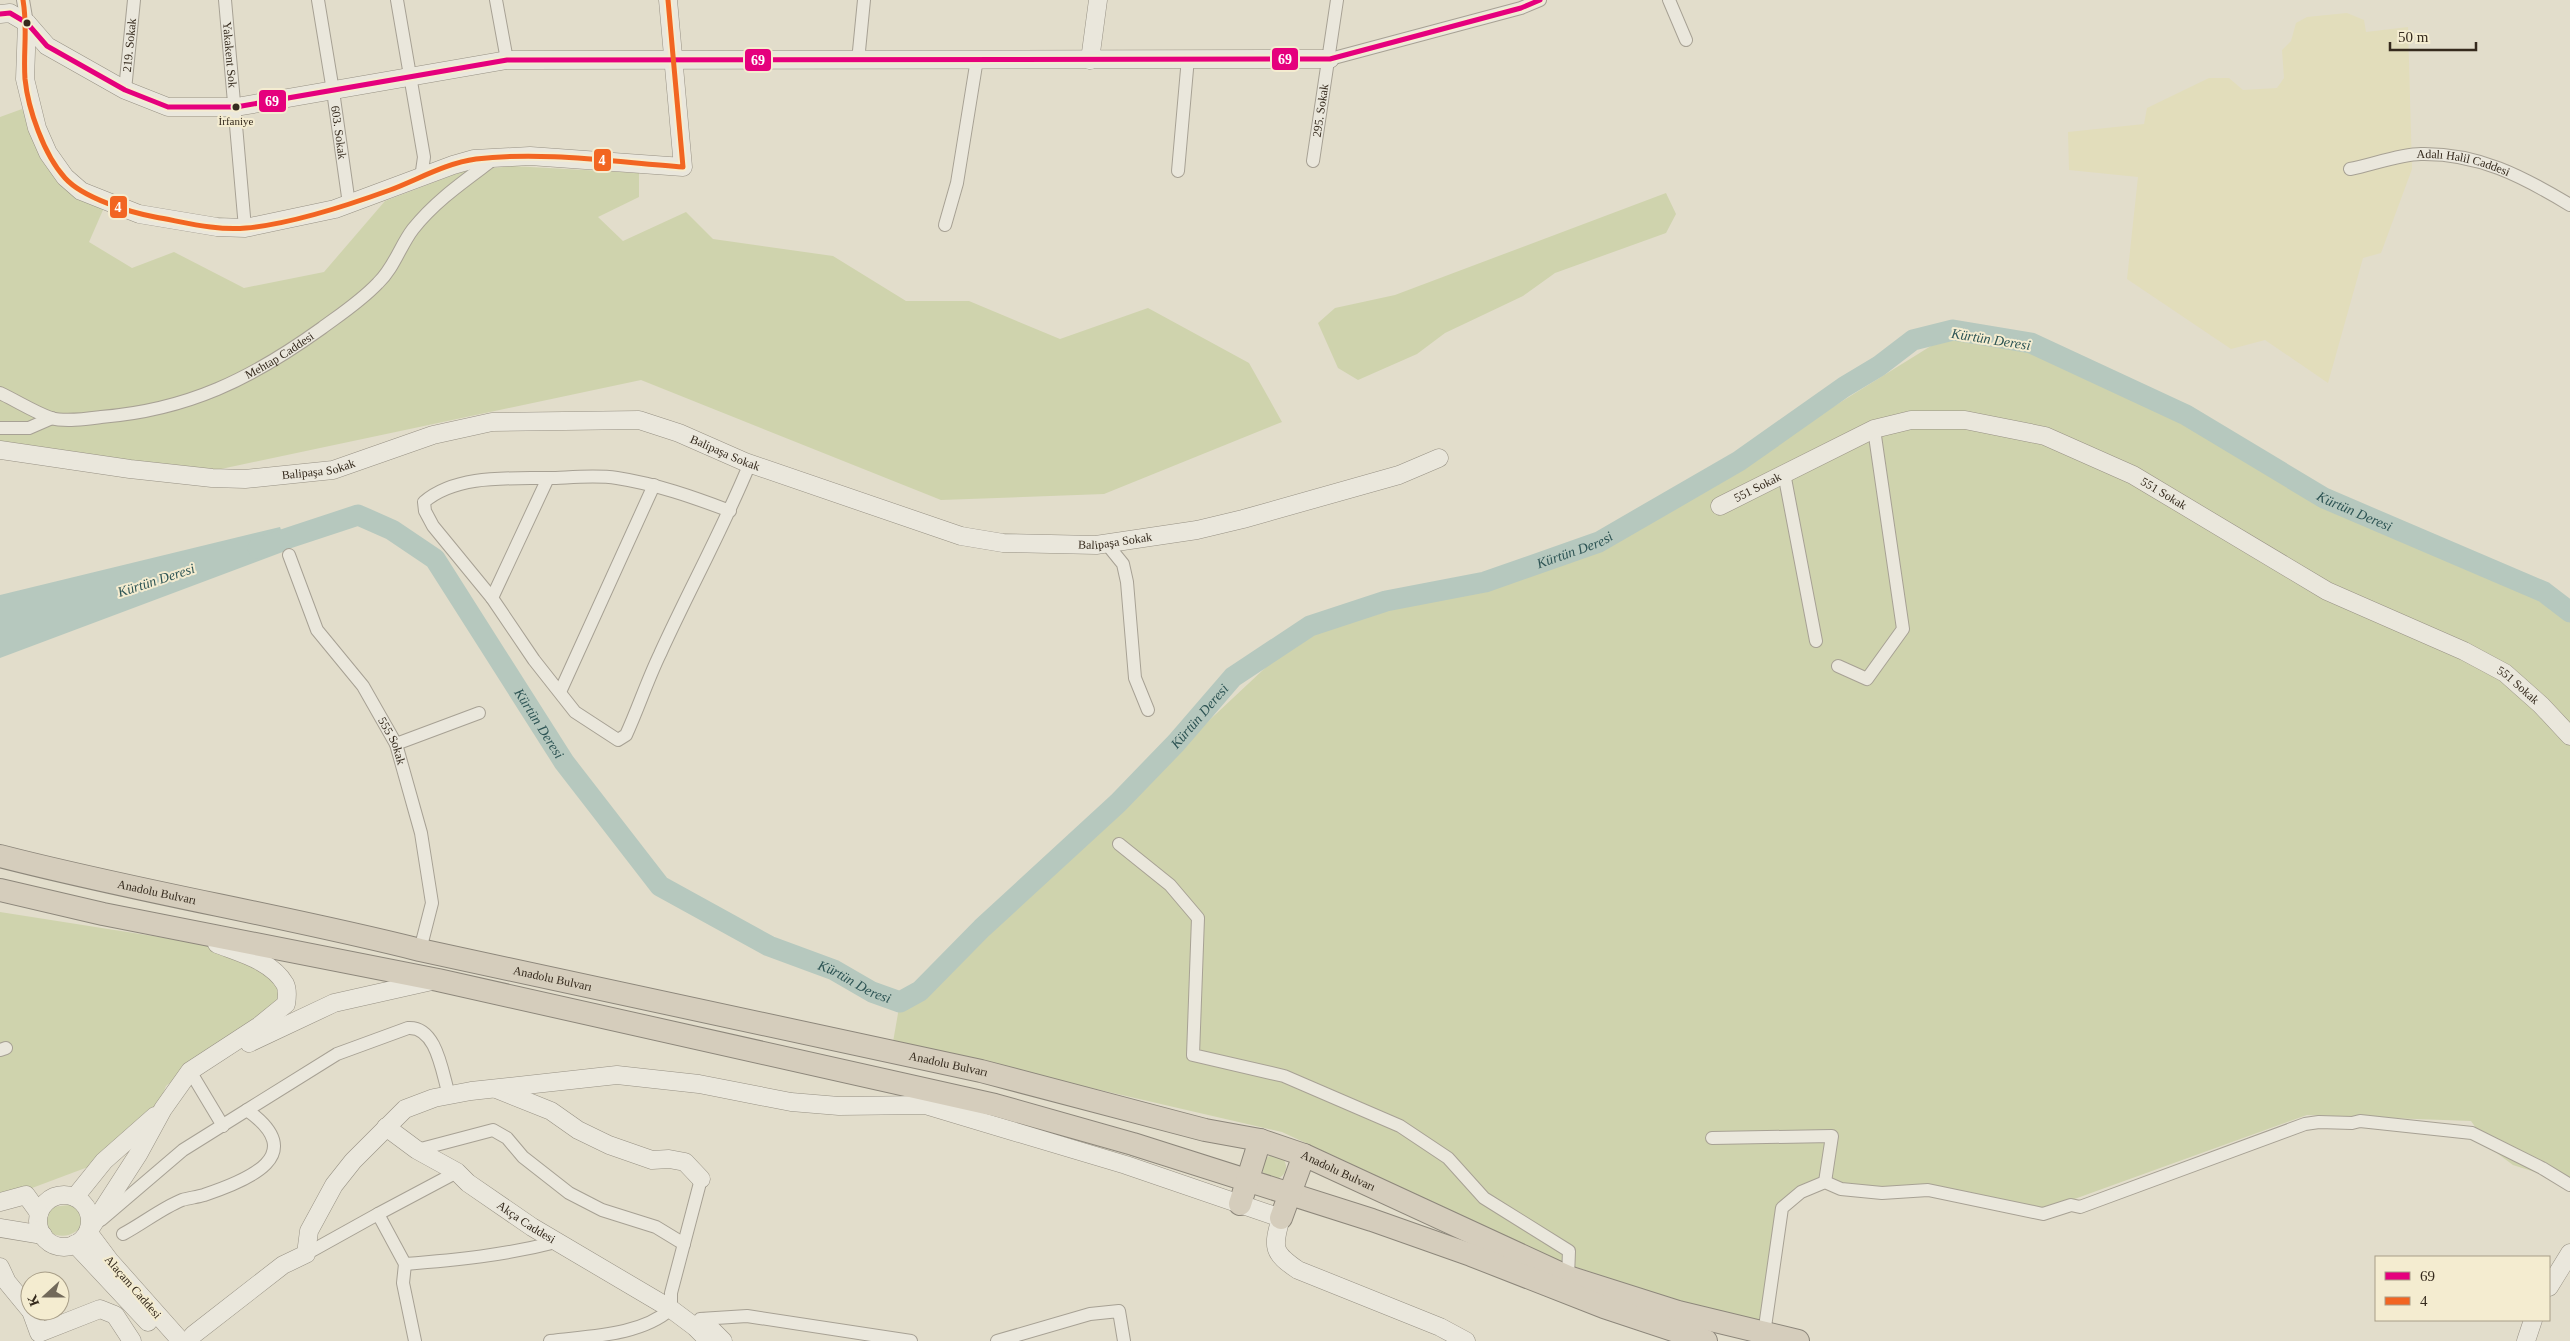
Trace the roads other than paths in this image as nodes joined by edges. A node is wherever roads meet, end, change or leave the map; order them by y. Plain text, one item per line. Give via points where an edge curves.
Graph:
1 (23, 0) edge
2 (134, 0) edge
3 (225, 0) edge
4 (318, 0) edge
5 (397, 0) edge
6 (496, 0) edge
7 (668, 0) edge
8 (864, 0) edge
9 (1098, 0) edge
10 (1337, 0) edge
11 (1540, 0) edge
12 (1670, 0) edge
13 (0, 14) edge
14 (27, 23) junction
15 (1686, 40) dead end
16 (674, 58) junction
17 (1188, 58) junction
18 (977, 59) junction
19 (1330, 59) junction
20 (507, 60) junction
21 (1090, 60) junction
22 (858, 61) junction
23 (412, 76) junction
24 (125, 90) junction
25 (333, 91) junction
26 (236, 107) junction
27 (496, 158) junction
28 (1313, 161) dead end
29 (2350, 169) dead end
30 (1178, 171) dead end
31 (421, 178) junction
32 (349, 204) junction
33 (2570, 205) edge
34 (945, 226) dead end
35 (245, 228) junction
36 (0, 393) edge
37 (52, 418) junction
38 (0, 428) edge
39 (1874, 429) junction
40 (0, 450) edge
41 (1439, 458) dead end
42 (750, 463) junction
43 (1784, 473) junction
44 (548, 478) junction
45 (654, 485) junction
46 (1720, 506) dead end
47 (730, 511) junction
48 (1106, 543) junction
49 (289, 555) dead end
50 (492, 598) junction
51 (1816, 641) dead end
52 (1838, 666) dead end
53 (560, 692) junction
54 (1148, 710) dead end
55 (479, 713) dead end
56 (2570, 736) edge
57 (396, 744) junction
58 (1119, 844) dead end
59 (0, 856) edge
60 (0, 865) edge
61 (72, 874) junction
62 (0, 890) edge
63 (0, 906) edge
64 (103, 914) junction
65 (178, 928) junction
66 (420, 950) junction
67 (438, 980) junction
68 (190, 1071) junction
69 (494, 1088) junction
70 (449, 1095) junction
71 (163, 1109) junction
72 (247, 1110) junction
73 (222, 1126) junction
74 (386, 1127) junction
75 (1712, 1138) dead end
76 (1260, 1140) junction
77 (417, 1150) junction
78 (1304, 1155) junction
79 (457, 1172) junction
80 (701, 1179) joint
81 (1248, 1181) junction
82 (1825, 1182) junction
83 (2570, 1185) edge
84 (1290, 1195) junction
85 (75, 1197) junction
86 (0, 1202) edge
87 (1240, 1204) junction
88 (40, 1213) junction
89 (378, 1214) junction
90 (1281, 1218) junction
91 (0, 1228) edge
92 (88, 1232) junction
93 (122, 1234) dead end
94 (42, 1235) junction
95 (556, 1242) junction
96 (75, 1244) junction
97 (684, 1244) junction
98 (2570, 1253) edge
99 (306, 1254) junction
100 (405, 1264) junction
101 (0, 1267) edge
102 (1568, 1277) junction
103 (2550, 1285) edge
104 (20, 1298) edge
105 (671, 1309) junction
106 (700, 1319) junction
107 (34, 1321) edge
108 (2533, 1321) edge
109 (1764, 1334) junction
110 (631, 1335) edge
111 (40, 1337) edge
112 (187, 1338) edge
113 (132, 1341) edge
114 (167, 1341) edge
115 (415, 1341) edge
116 (550, 1341) edge
117 (709, 1341) edge
118 (723, 1341) edge
119 (911, 1341) edge
120 (998, 1341) edge
121 (1124, 1341) edge
122 (1466, 1341) edge
123 (1706, 1341) edge
124 (1798, 1341) edge
125 (2526, 1341) edge

1 - 14 street
2 - 24 street, 219. Sokak
3 - 26 street, Yakakent Sok
4 - 25 street, 603. Sokak
5 - 23 street
6 - 20 street
7 - 16 street
8 - 22 street
9 - 21 street
10 - 19 street, 295. Sokak
11 - 19 street via 1521,8
12 - 15 street
13 - 14 street via 10,13
14 - 24 street via 47,46
14 - 35 street via 25,79 37,128 64,177 81,191 139,214 217,228
16 - 20 street
16 - 22 street
16 - 27 street via 683,167 530,156
17 - 19 street
17 - 21 street
17 - 30 street
18 - 21 street
18 - 22 street
18 - 34 street via 957,183
19 - 28 street, 295. Sokak
20 - 23 street
23 - 25 street
23 - 31 street via 424,157
24 - 26 street via 168,107
25 - 26 street
25 - 32 street, 603. Sokak
26 - 35 street, Yakakent Sok
27 - 31 street via 474,159
27 - 37 street, Mehtap Caddesi via 430,208 380,282 355,305 290,351 230,385 179,404 125,415
29 - 33 street, Adalı Halil Caddesi via 2419,154 2472,158 2528,179
31 - 32 street
32 - 35 street
36 - 37 street, Mehtap Caddesi
37 - 38 street via 29,428
39 - 43 street, 551 Sokak
39 - 52 street via 1903,630 1867,679
39 - 56 street, 551 Sokak via 1911,420 1965,420 2045,436 2133,475 2327,591 2464,651 2504,673
40 - 42 street, Balipaşa Sokak via 139,470 245,479 333,470 433,435 492,422 639,420
41 - 48 street, Balipaşa Sokak via 1399,475 1243,519 1197,530
42 - 47 street
42 - 48 street, Balipaşa Sokak via 961,536 1003,543
43 - 46 street, 551 Sokak
43 - 51 street
44 - 45 street via 615,477
44 - 50 street
44 - 50 street via 491,480 455,486 430,496 424,502 424,512 433,526
45 - 47 street
45 - 53 street
47 - 53 street via 659,655 626,735 618,740 592,725 574,712
48 - 54 street via 1123,564 1135,678
49 - 57 street, 555 Sokak via 317,630 363,686
50 - 53 street
55 - 57 street
57 - 66 street, 555 Sokak via 421,833 432,903
58 - 102 street via 1170,885 1198,918 1192,1055 1284,1076 1400,1126 1448,1158 1484,1198 1569,1251
59 - 61 highway
60 - 61 highway
61 - 66 highway, Anadolu Bulvarı
62 - 64 highway
63 - 64 highway via 48,913
64 - 65 highway, Anadolu Bulvarı
65 - 67 highway, Anadolu Bulvarı
65 - 68 street via 253,958 285,984 287,994 286,1004 279,1012
66 - 76 highway, Anadolu Bulvarı via 980,1072 1195,1128
67 - 68 street via 334,1003
67 - 81 highway, Anadolu Bulvarı via 995,1105
68 - 71 street
68 - 73 street
69 - 70 street
69 - 80 street via 551,1111 578,1130 609,1144 652,1160 685,1162
69 - 87 street via 617,1075 699,1084 791,1102 839,1106 925,1105 1126,1165
70 - 72 street via 432,1041 417,1027 337,1054
70 - 74 street via 405,1109
71 - 85 street via 104,1160
71 - 92 street via 140,1153
72 - 73 street
72 - 93 street via 256,1116 275,1146 273,1158 264,1167 206,1194 182,1200
73 - 92 street via 183,1150
74 - 77 street, Akça Caddesi
74 - 99 street via 334,1185 309,1231
75 - 82 street via 1832,1136
76 - 78 highway, Anadolu Bulvarı
76 - 81 highway
77 - 79 street, Akça Caddesi
77 - 97 street via 493,1130 507,1138 523,1157 569,1193 602,1210 656,1227
78 - 84 highway
78 - 102 highway, Anadolu Bulvarı
79 - 89 street
79 - 95 street, Akça Caddesi via 468,1183
80 - 97 street
81 - 84 highway, Anadolu Bulvarı
81 - 87 highway
82 - 83 street via 1841,1189 1882,1193 1928,1190 2043,1214 2072,1205 2080,1207 2304,1124 2360,1120 2472,1133
82 - 109 street via 1801,1192 1782,1208
84 - 90 highway
84 - 123 highway, Anadolu Bulvarı via 1381,1223 1604,1307
85 - 88 street via 54,1197
85 - 92 street via 88,1211
86 - 88 street via 26,1196
87 - 90 street
88 - 94 street via 38,1220
89 - 99 street
89 - 100 street
90 - 122 street via 1276,1248 1280,1258 1298,1270 1440,1327
91 - 94 street
92 - 96 street
92 - 112 street, Alaçam Caddesi via 109,1260
94 - 96 street via 54,1244
95 - 100 street via 490,1256
95 - 105 street, Akça Caddesi
96 - 114 street, Alaçam Caddesi
97 - 105 street via 671,1293
98 - 103 street
99 - 112 street via 276,1270
100 - 115 street via 403,1283
101 - 104 street
102 - 109 highway, Anadolu Bulvarı via 1669,1309
105 - 106 street, Akça Caddesi
105 - 110 street via 659,1320
105 - 117 street, Akça Caddesi
106 - 118 street, Akça Caddesi
106 - 119 street via 747,1316
107 - 111 street
108 - 125 street
109 - 124 highway, Anadolu Bulvarı
110 - 116 street
111 - 113 street via 100,1309 115,1315
120 - 121 street via 1090,1314 1119,1311

